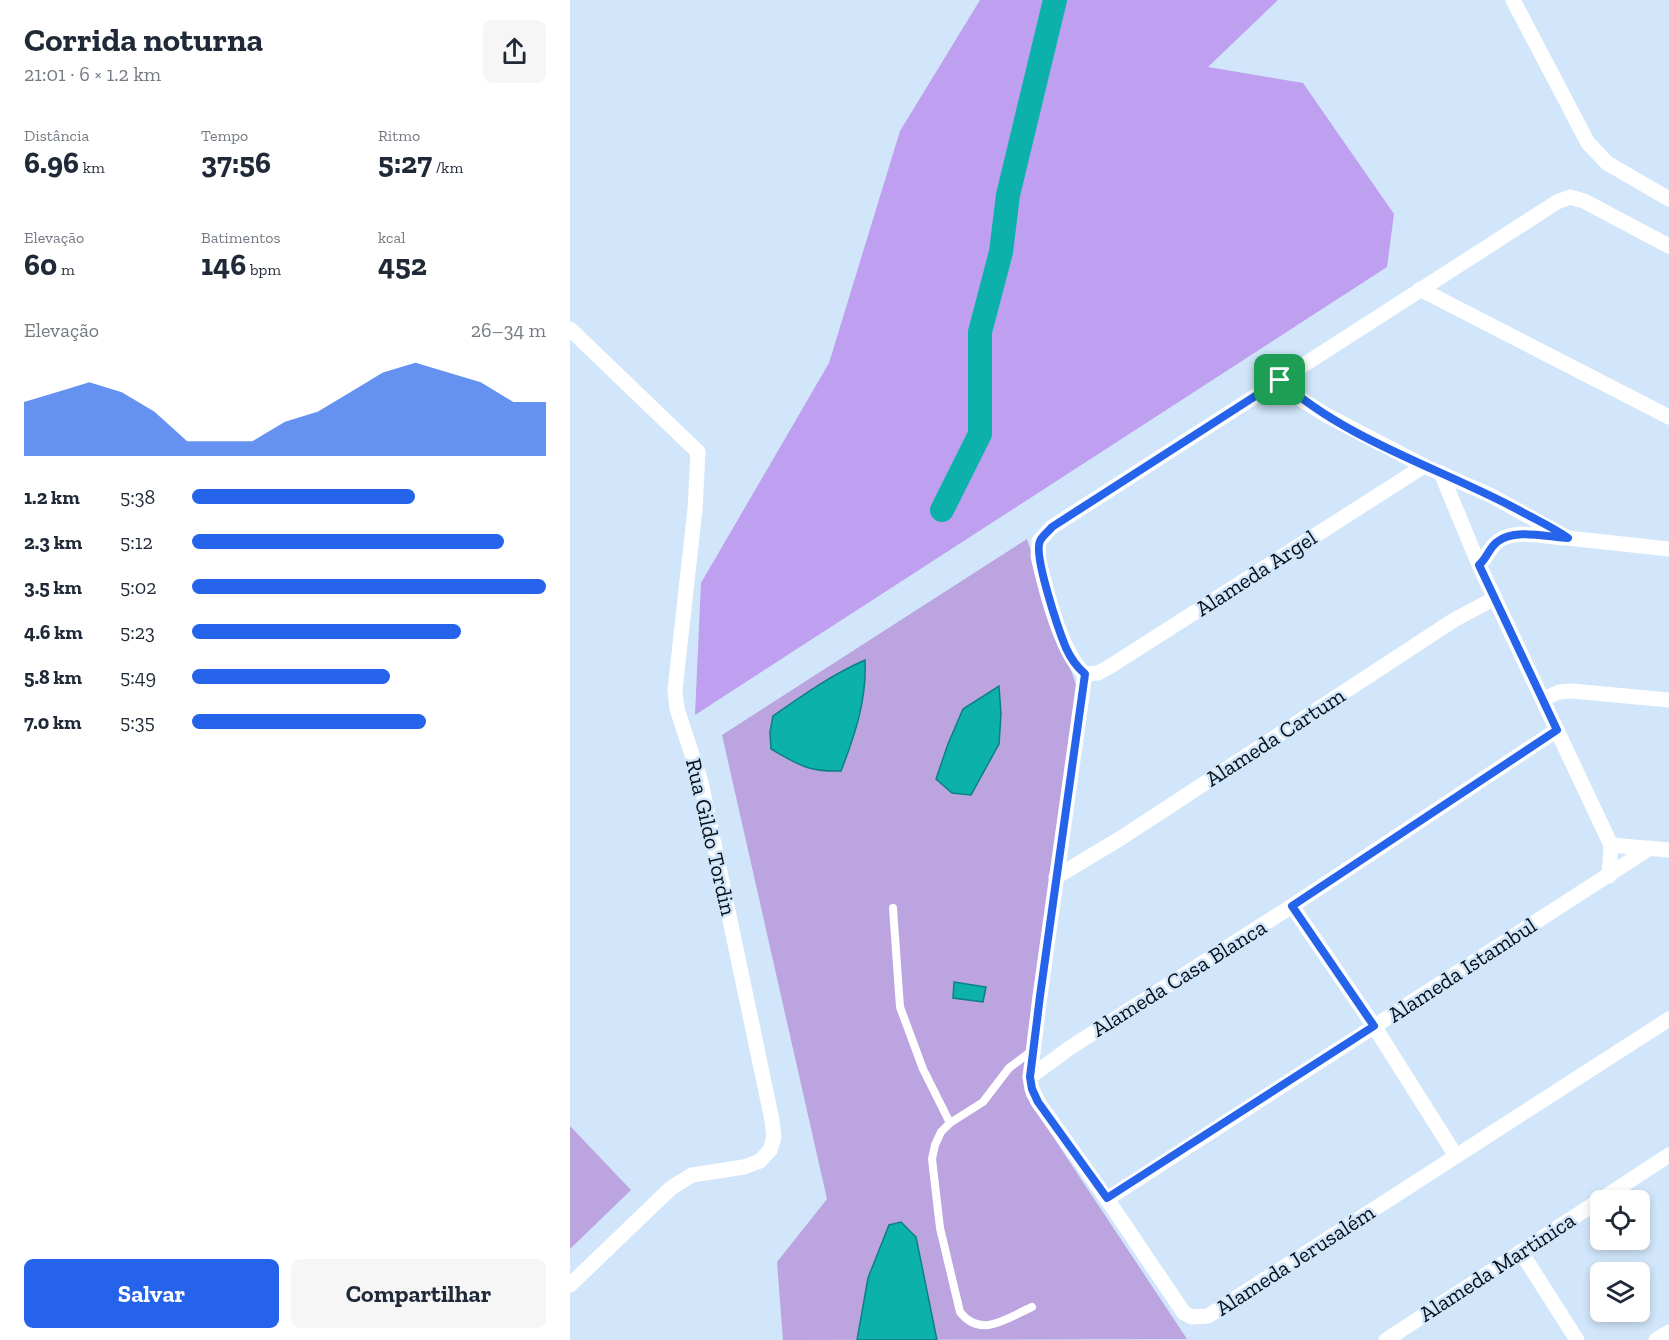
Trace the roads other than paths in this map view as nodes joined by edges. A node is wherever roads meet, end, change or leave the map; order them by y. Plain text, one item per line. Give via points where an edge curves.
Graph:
1 (1514, 0) edge
2 (1669, 199) edge
3 (1669, 246) edge
4 (1420, 289) junction
5 (570, 329) edge
6 (1280, 380) junction
7 (1669, 417) edge
8 (1424, 466) junction
9 (1441, 473) junction
10 (1568, 538) junction
11 (1669, 549) edge
12 (1479, 565) junction
13 (1495, 598) junction
14 (1085, 674) junction
15 (1543, 699) junction
16 (1669, 700) edge
17 (1557, 730) junction
18 (1611, 845) junction
19 (1650, 848) junction
20 (1669, 850) edge
21 (1609, 876) junction
22 (1056, 877) junction
23 (1292, 906) junction
24 (893, 908) dead end
25 (1669, 1019) edge
26 (1374, 1026) junction
27 (1033, 1047) junction
28 (1030, 1077) junction
29 (950, 1123) junction
30 (1669, 1155) edge
31 (1456, 1156) junction
32 (1107, 1198) junction
33 (1521, 1252) junction
34 (572, 1280) edge
35 (1032, 1307) dead end
36 (1669, 1332) edge
37 (1386, 1340) edge
38 (1577, 1340) edge
39 (1656, 1340) edge

1 - 2 street via 1597,155
3 - 4 street via 1570,197
4 - 6 street
4 - 7 street
5 - 34 street, Rua Gildo Tordin via 698,452 675,690 677,709 701,782 774,1137 770,1150 760,1161 692,1175 671,1188
6 - 8 street via 1328,416
6 - 14 street via 1052,527 1040,541 1038,556 1058,623 1067,649
8 - 9 street
8 - 14 street, Alameda Argel via 1109,667
9 - 10 street
9 - 12 street
10 - 11 street
10 - 12 street via 1509,535 1491,548
12 - 13 street
13 - 15 street
13 - 22 street, Alameda Cartum via 1454,620
14 - 22 street, Alameda Jerusalém
15 - 16 street via 1572,691
15 - 17 street
17 - 18 street
17 - 23 street, Alameda Casa Blanca
18 - 19 street
18 - 21 street
19 - 20 street
19 - 21 street, Alameda Istambul
21 - 26 street, Alameda Istambul
22 - 27 street, Alameda Jerusalém
23 - 26 street
23 - 28 street, Alameda Casa Blanca
24 - 29 lane via 900,1006 923,1069
25 - 31 street, Alameda Jerusalém
26 - 31 street
26 - 32 street, Alameda Istambul
27 - 28 street, Alameda Jerusalém
27 - 29 lane via 1009,1068 983,1102
28 - 32 street, Alameda Jerusalém via 1038,1102
29 - 35 lane via 935,1144 932,1159 940,1228 960,1312 967,1322 988,1326
30 - 33 street, Alameda Martinica
31 - 32 street, Alameda Jerusalém via 1208,1316 1184,1313
33 - 37 street, Alameda Martinica
33 - 38 street
36 - 39 street

